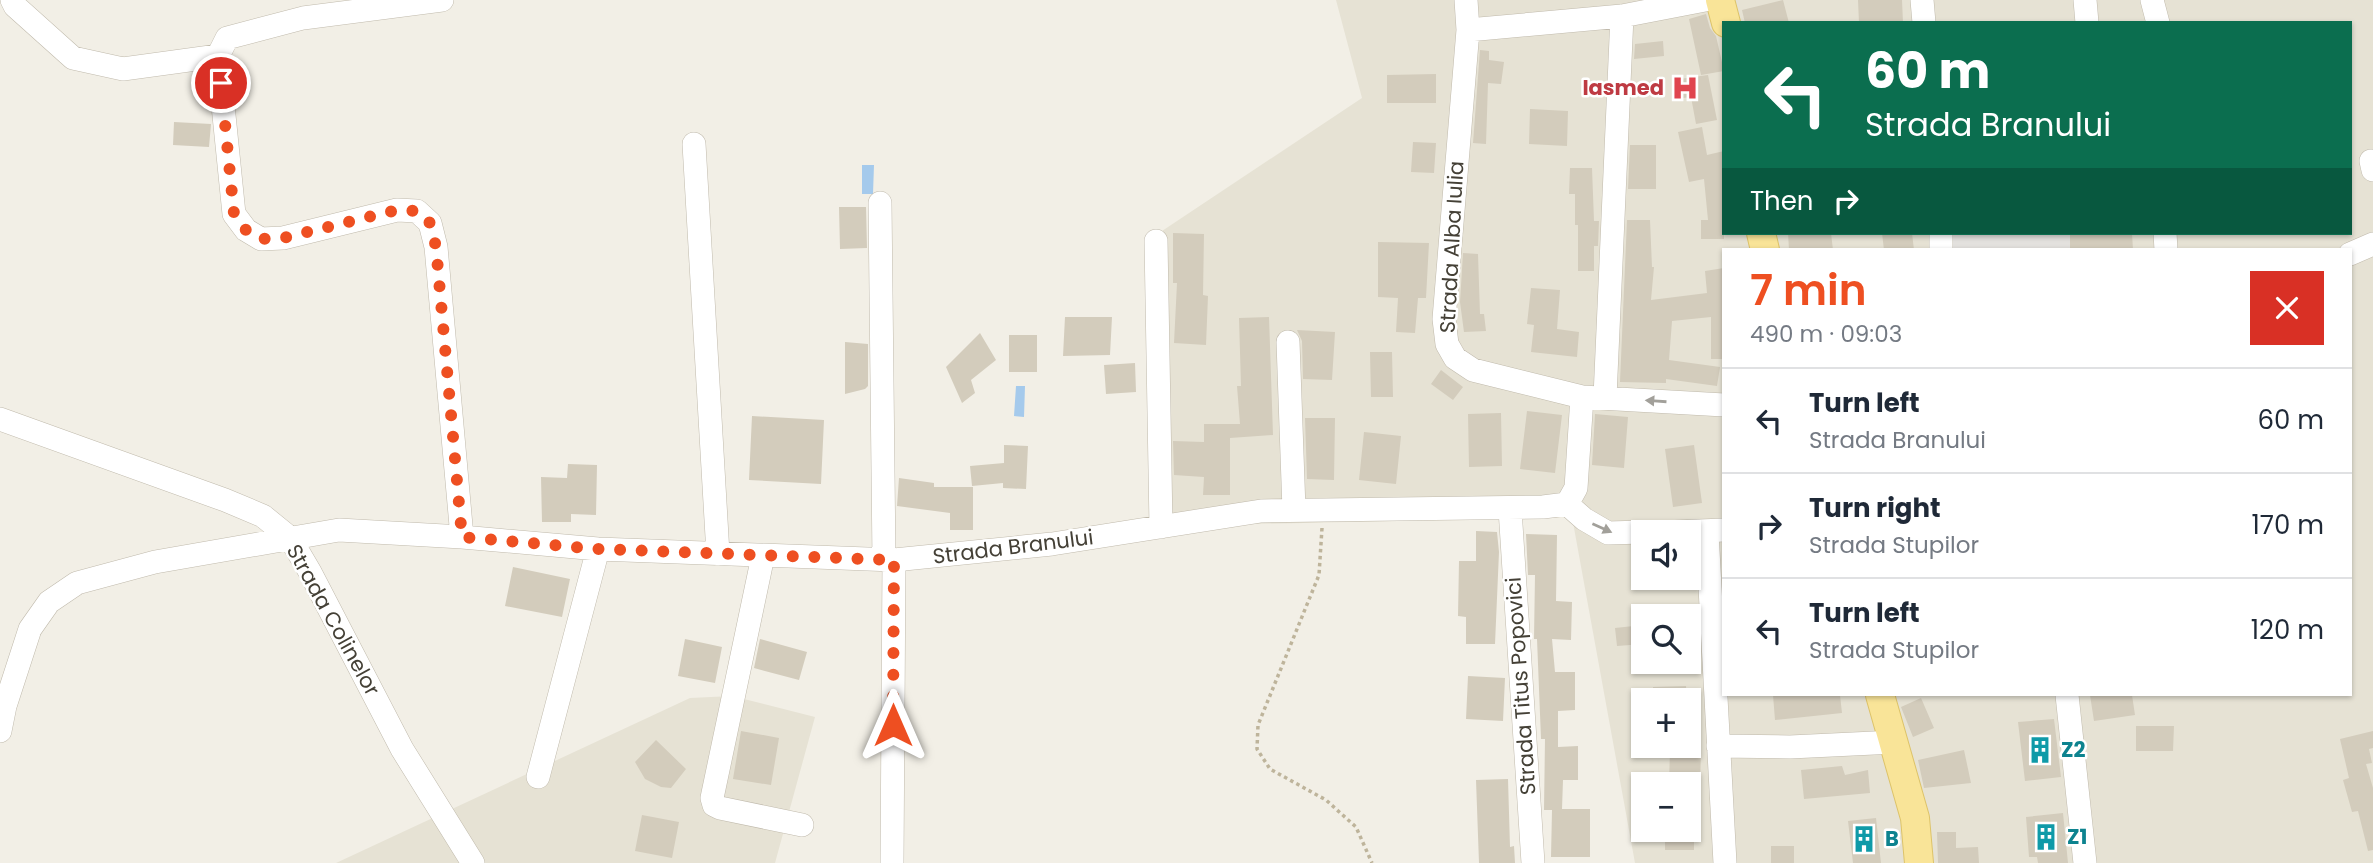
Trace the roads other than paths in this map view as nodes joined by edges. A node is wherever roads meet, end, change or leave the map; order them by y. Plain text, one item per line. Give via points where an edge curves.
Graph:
1 (12, 0) edge
2 (442, 0) edge
3 (1466, 0) edge
4 (1706, 0) edge
5 (1720, 0) edge
6 (1922, 0) edge
7 (2085, 0) edge
8 (2152, 0) edge
9 (1622, 16) junction
10 (1725, 21) edge
11 (1924, 21) edge
12 (2087, 21) edge
13 (2157, 21) edge
14 (1468, 30) junction
15 (218, 56) junction
16 (694, 144) dead end
17 (880, 203) dead end
18 (1156, 241) dead end
19 (2373, 244) edge
20 (2352, 253) edge
21 (1288, 342) dead end
22 (1582, 397) junction
23 (1605, 397) junction
24 (1722, 405) edge
25 (0, 419) edge
26 (1567, 504) junction
27 (1510, 509) junction
28 (1294, 510) junction
29 (1161, 527) junction
30 (1715, 531) edge
31 (1631, 533) edge
32 (462, 537) junction
33 (290, 538) junction
34 (598, 549) junction
35 (718, 554) junction
36 (763, 555) junction
37 (889, 560) junction
38 (1880, 696) edge
39 (2067, 696) edge
40 (0, 731) edge
41 (1895, 742) junction
42 (1718, 746) junction
43 (538, 777) dead end
44 (802, 825) dead end
45 (474, 863) edge
46 (892, 863) edge
47 (1533, 863) edge
48 (1725, 863) edge
49 (1919, 863) edge
50 (2084, 863) edge

1 - 15 street via 73,58 123,69
2 - 15 street via 290,21 227,38
3 - 14 street, Strada Alba Iulia
4 - 9 street
5 - 10 main road
6 - 11 street
7 - 12 street
8 - 13 street
9 - 14 street
9 - 23 street
14 - 22 street, Strada Alba Iulia via 1444,319 1447,344 1455,358 1473,370
15 - 32 street via 234,214 246,230 261,239 283,238 397,210 417,211 430,223 436,247
16 - 35 street
17 - 37 street
18 - 29 street
19 - 20 street
21 - 28 street
22 - 23 street
22 - 26 street via 1576,488
24 -> 23 street
25 - 33 street, Strada Colinelor via 225,499 263,516
26 - 27 street, Strada Branului
26 -> 31 street via 1608,533
27 - 28 street, Strada Branului
27 - 47 street, Strada Titus Popovici
28 - 29 street, Strada Branului
29 - 37 street, Strada Branului via 1017,548
30 - 42 street
32 - 33 street, Strada Branului via 339,530
32 - 34 street, Strada Branului
33 - 40 street, Strada Branului via 155,562 77,583 49,602 30,629
33 - 45 street, Strada Colinelor via 402,749
34 - 35 street, Strada Branului
34 - 43 street
35 - 36 street, Strada Branului
36 - 37 street, Strada Branului
36 - 44 street via 712,798 720,808
37 - 46 street
38 - 41 main road
39 - 50 street
41 - 42 street
41 - 49 main road via 1915,818
42 - 48 street

